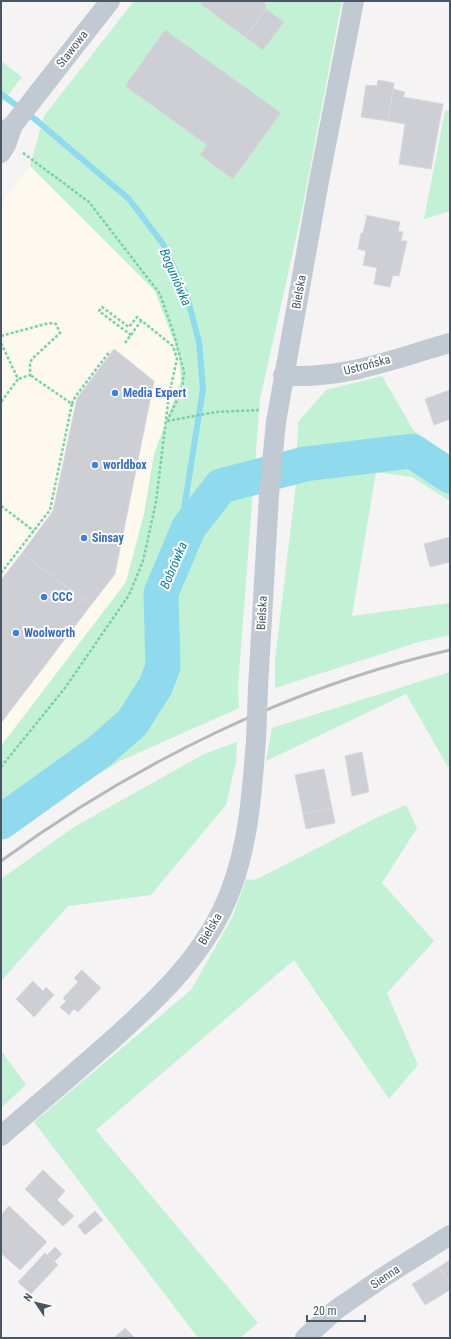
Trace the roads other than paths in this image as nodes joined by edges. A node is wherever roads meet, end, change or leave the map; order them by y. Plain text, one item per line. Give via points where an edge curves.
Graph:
1 (110, 1) edge
2 (354, 1) edge
3 (7, 129) edge
4 (10, 152) edge
5 (450, 344) edge
6 (283, 375) junction
7 (1, 1136) edge
8 (450, 1235) edge
9 (305, 1338) edge

1 - 3 street, Stawowa
2 - 6 street, Bielska
3 - 4 street via 6,145
5 - 6 street, Ustrońska via 332,374 304,377
6 - 7 street, Bielska, bridge via 269,495 251,806 243,848 230,892 203,943 172,984
8 - 9 street, Sienna via 337,1309

